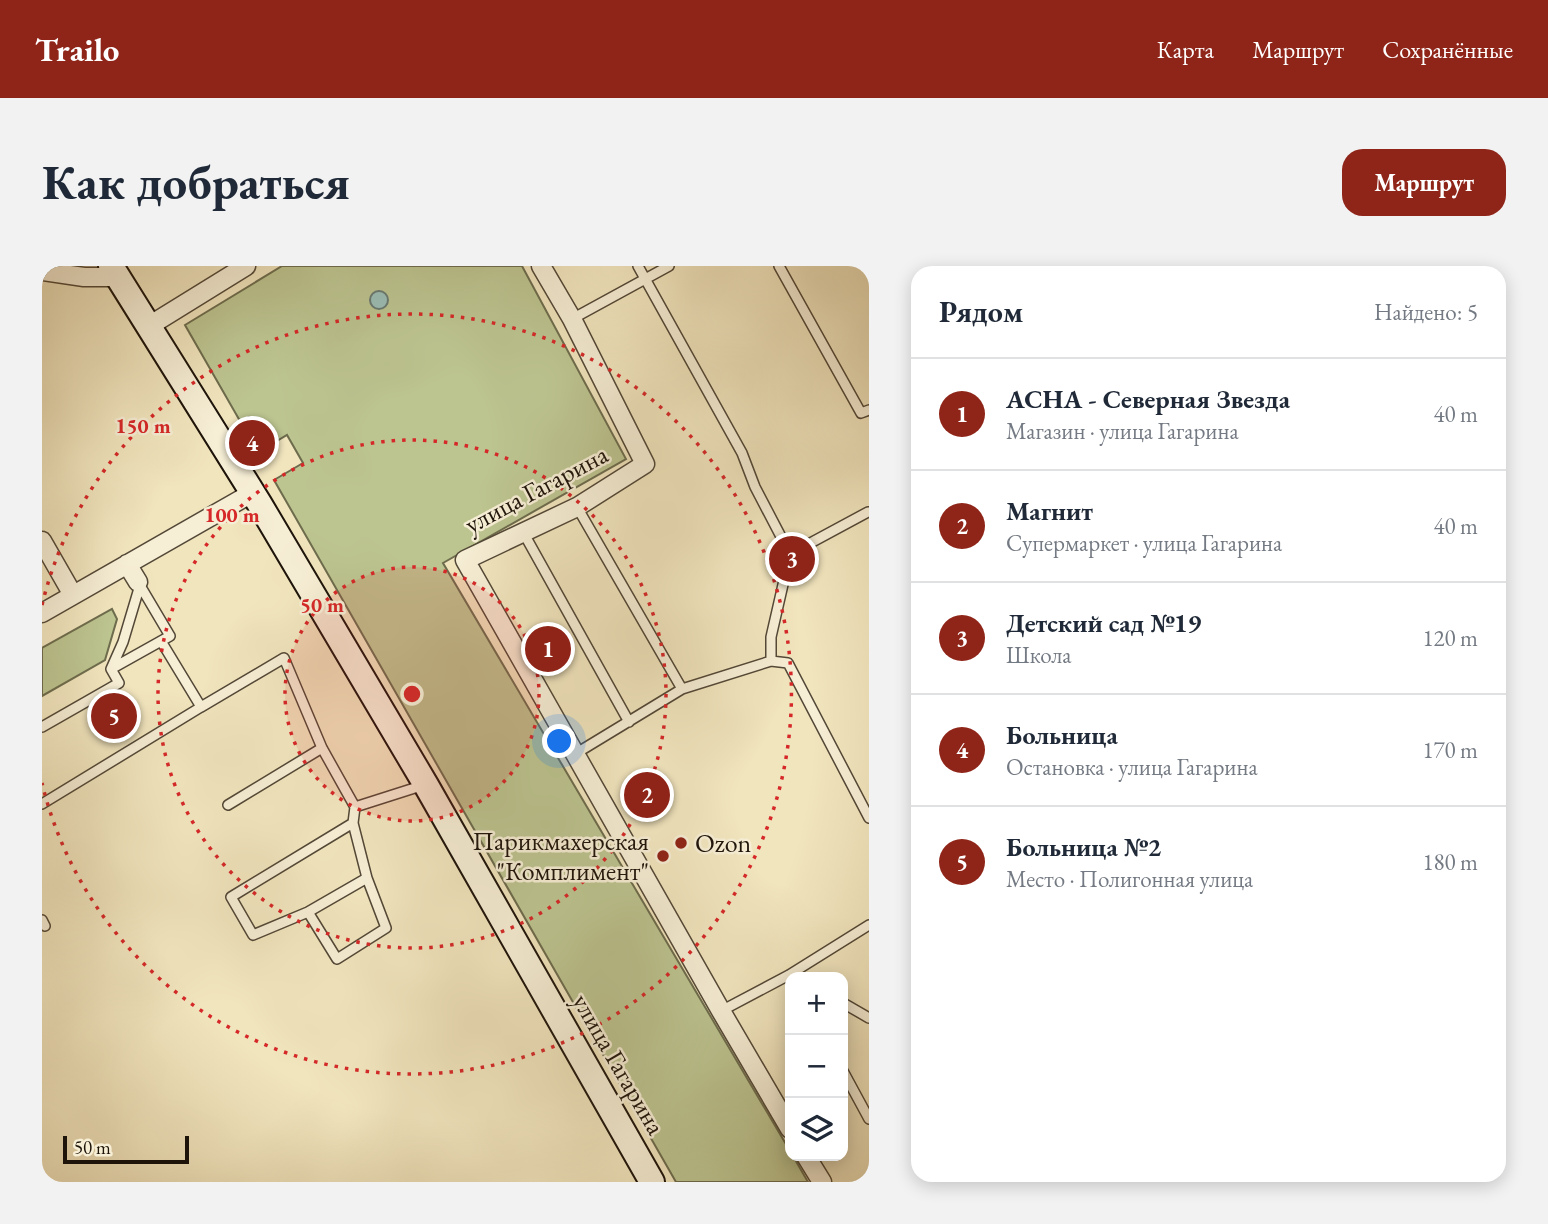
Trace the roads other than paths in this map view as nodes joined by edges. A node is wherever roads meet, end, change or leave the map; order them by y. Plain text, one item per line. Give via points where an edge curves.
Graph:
1 (246, 266) edge
2 (541, 266) edge
3 (638, 266) edge
4 (668, 266) edge
5 (779, 266) edge
6 (42, 271) edge
7 (114, 272) edge
8 (645, 279) junction
9 (572, 319) junction
10 (149, 326) junction
11 (869, 410) edge
12 (252, 493) junction
13 (576, 507) junction
14 (868, 512) edge
15 (523, 532) junction
16 (42, 541) edge
17 (790, 554) junction
18 (127, 564) junction
19 (139, 583) junction
20 (73, 595) junction
21 (42, 613) edge
22 (161, 641) junction
23 (771, 661) junction
24 (111, 669) junction
25 (682, 689) junction
26 (201, 707) junction
27 (629, 722) junction
28 (42, 727) edge
29 (322, 748) junction
30 (575, 754) junction
31 (426, 785) junction
32 (42, 804) edge
33 (228, 805) dead end
34 (355, 807) junction
35 (869, 818) edge
36 (353, 823) junction
37 (367, 878) junction
38 (308, 912) junction
39 (869, 925) edge
40 (798, 972) edge
41 (785, 980) edge
42 (848, 1006) edge
43 (721, 1012) junction
44 (869, 1018) edge
45 (848, 1080) edge
46 (869, 1119) edge
47 (785, 1121) edge
48 (809, 1161) edge
49 (652, 1182) edge
50 (822, 1182) edge

1 - 10 street
2 - 9 street, улица Гагарина
3 - 8 lane
4 - 8 lane
5 - 11 lane via 861,413
6 - 7 street, улица Гагарина via 84,278
7 - 10 main road, улица Гагарина
8 - 9 lane
8 - 17 lane via 742,453
9 - 13 street, улица Гагарина via 645,464
10 - 12 main road, улица Гагарина
12 - 18 street
12 - 31 main road, улица Гагарина
13 - 15 street, улица Гагарина
13 - 25 lane
14 - 17 lane
15 - 27 lane
15 - 30 street, улица Гагарина via 465,559
16 - 20 street
17 - 23 lane via 771,637
18 - 19 street
18 - 20 street
19 - 22 lane via 170,636
19 - 24 lane
20 - 21 street
22 - 24 lane
22 - 26 lane
23 - 25 lane
23 - 35 lane via 788,663
24 - 28 lane via 119,683
25 - 27 lane
26 - 29 lane via 284,658
26 - 32 lane
27 - 30 lane
29 - 33 lane
29 - 34 lane
30 - 43 street, улица Гагарина
31 - 34 lane
31 - 49 main road, улица Гагарина
34 - 36 lane
36 - 37 lane
36 - 38 lane via 231,897 253,935
37 - 38 lane
37 - 38 lane via 386,928 337,959
39 - 40 lane
41 - 43 lane
42 - 44 lane
43 - 47 street, улица Гагарина
45 - 46 lane
48 - 50 street

